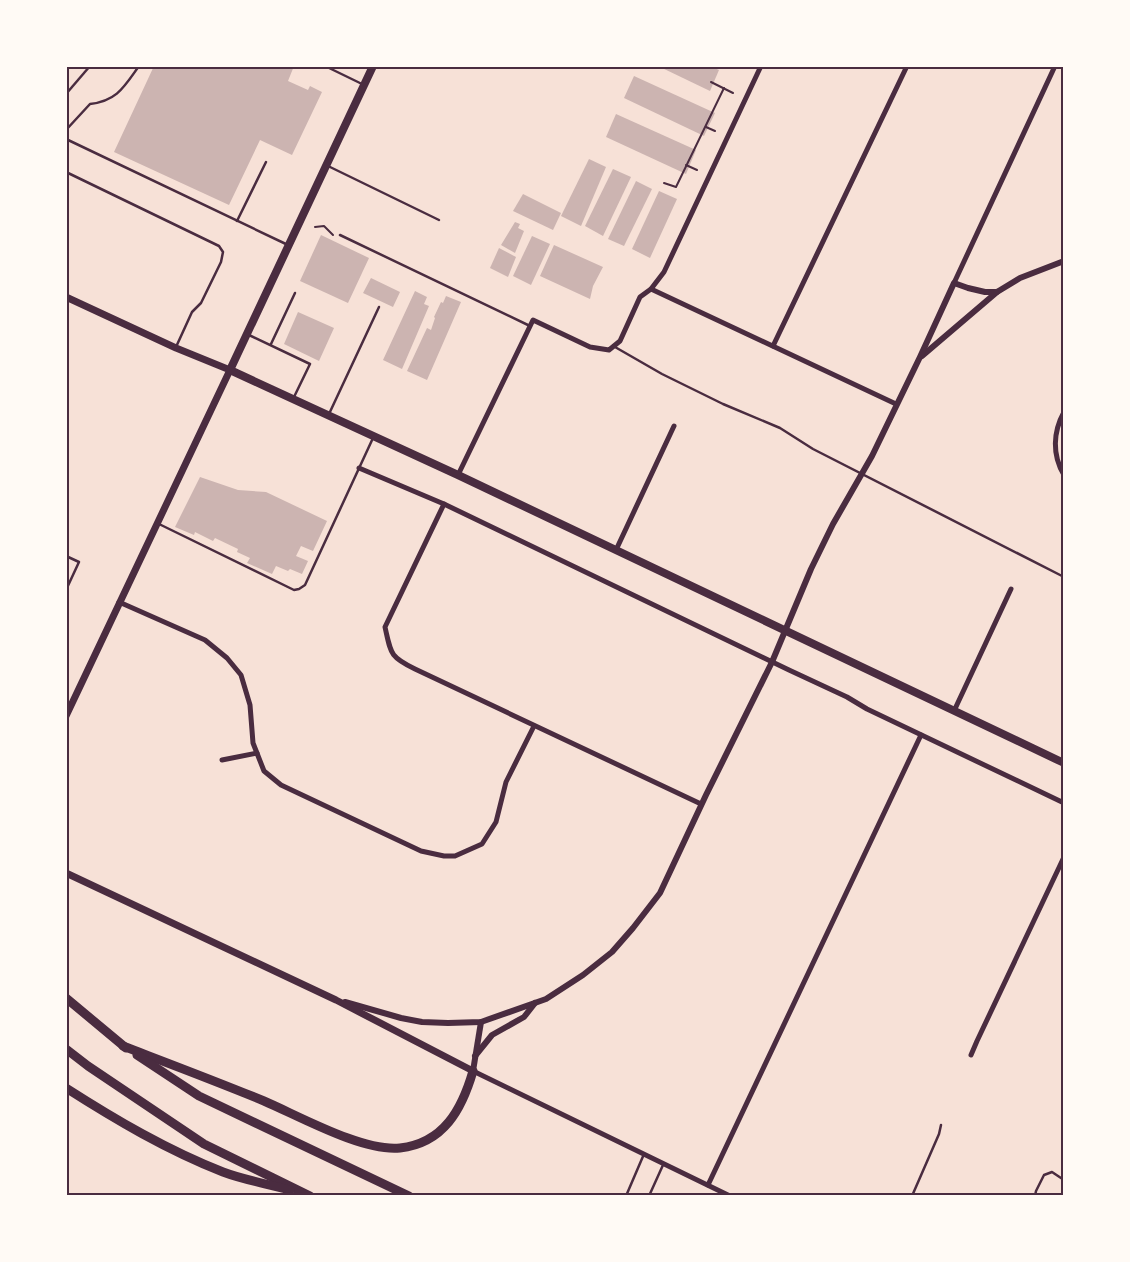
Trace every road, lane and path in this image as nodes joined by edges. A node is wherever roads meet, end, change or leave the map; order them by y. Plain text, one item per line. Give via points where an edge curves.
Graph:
1 (90, 66) edge
2 (139, 66) edge
3 (325, 66) edge
4 (373, 66) edge
5 (761, 66) edge
6 (907, 66) edge
7 (1055, 66) edge
8 (711, 82) dead end
9 (365, 85) junction
10 (724, 88) junction
11 (733, 93) dead end
12 (66, 94) edge
13 (706, 126) junction
14 (66, 130) edge
15 (715, 131) dead end
16 (66, 139) edge
17 (266, 162) dead end
18 (327, 165) junction
19 (686, 165) junction
20 (697, 170) dead end
21 (66, 172) edge
22 (664, 183) dead end
23 (237, 220) junction
24 (439, 220) dead end
25 (315, 227) dead end
26 (340, 235) joint
27 (290, 245) junction
28 (1064, 261) edge
29 (954, 282) junction
30 (651, 289) junction
31 (997, 292) junction
32 (295, 293) dead end
33 (66, 297) edge
34 (379, 307) dead end
35 (530, 326) junction
36 (248, 334) junction
37 (271, 344) junction
38 (773, 346) junction
39 (176, 348) junction
40 (611, 348) junction
41 (920, 357) junction
42 (230, 370) junction
43 (293, 399) junction
44 (896, 404) junction
45 (1064, 412) edge
46 (328, 415) junction
47 (674, 426) dead end
48 (374, 437) junction
49 (359, 468) junction
50 (862, 474) junction
51 (458, 475) junction
52 (1064, 475) edge
53 (444, 504) junction
54 (157, 523) junction
55 (616, 550) junction
56 (66, 556) edge
57 (1064, 577) edge
58 (66, 590) edge
59 (1011, 590) dead end
60 (119, 602) junction
61 (785, 631) junction
62 (772, 662) junction
63 (954, 711) junction
64 (66, 716) edge
65 (534, 726) junction
66 (921, 735) junction
67 (257, 753) junction
68 (222, 760) dead end
69 (1064, 763) edge
70 (1064, 803) edge
71 (701, 804) junction
72 (1064, 857) edge
73 (66, 873) edge
74 (66, 998) edge
75 (336, 1000) junction
76 (536, 1002) junction
77 (481, 1022) junction
78 (123, 1046) junction
79 (66, 1049) edge
80 (971, 1055) dead end
81 (475, 1056) junction
82 (472, 1071) junction
83 (66, 1088) edge
84 (941, 1125) dead end
85 (644, 1154) junction
86 (664, 1164) junction
87 (1064, 1180) edge
88 (708, 1185) junction
89 (309, 1196) edge
90 (410, 1196) edge
91 (626, 1196) edge
92 (648, 1196) edge
93 (730, 1196) edge
94 (912, 1196) edge
95 (1035, 1196) edge

1 - 12 lane
2 - 14 lane via 122,90 105,102 90,104
3 - 9 lane
4 - 9 main road
5 - 30 street via 664,272
6 - 38 street
7 - 29 street
8 - 10 path
9 - 18 main road
10 - 11 path
10 - 13 path
13 - 15 path
13 - 19 path
16 - 23 lane
17 - 23 lane
18 - 24 lane
18 - 27 main road
19 - 20 path
19 - 22 path via 676,187
21 - 39 lane via 219,246 224,252
23 - 27 lane
25 - 26 path via 324,226 334,236
26 - 35 lane
27 - 36 main road
28 - 31 street via 1020,278
29 - 31 street via 985,292
29 - 41 street
30 - 38 street
30 - 40 street via 640,297 620,341
31 - 41 street
32 - 37 lane
33 - 39 main road
34 - 46 lane
35 - 40 street via 533,320 590,346
35 - 51 street
36 - 37 lane
36 - 42 main road
37 - 43 lane via 310,364
38 - 44 street
39 - 42 main road
40 - 50 lane via 723,404 780,428
41 - 44 street
42 - 43 main road
42 - 54 main road
43 - 46 main road
44 - 50 street
45 - 52 street via 1057,427 1055,443 1057,461
46 - 48 main road
47 - 55 street
48 - 49 lane
48 - 51 main road
49 - 53 street
49 - 54 lane via 305,585 299,589 294,590
50 - 57 lane
50 - 61 street via 833,524
51 - 55 main road
53 - 62 street
53 - 65 street via 385,627 391,652 400,662
54 - 60 main road
55 - 61 main road
56 - 58 lane via 79,562
59 - 63 street
60 - 64 main road
60 - 67 street via 205,640 227,658 241,675 250,706
61 - 62 street
61 - 63 main road
62 - 66 street
62 - 71 street
63 - 69 main road
65 - 67 street via 506,782 496,822 482,844 455,856 421,851 281,785 264,771
65 - 71 street
66 - 70 street
66 - 88 street
67 - 68 street
71 - 76 street via 660,893 633,928 612,952 583,975
72 - 80 street
73 - 75 main road
74 - 78 highway
75 - 77 street via 422,1022
75 - 82 main road
76 - 77 street
76 - 81 street via 524,1017 492,1035
77 - 81 street
78 - 82 highway via 346,1136 375,1146 400,1148 418,1143 446,1126 466,1096
78 - 90 highway via 199,1096
79 - 89 highway via 204,1144
81 - 82 street
82 - 85 street
83 - 89 highway via 152,1140 224,1172
84 - 94 lane
85 - 86 street
85 - 91 lane
86 - 88 street
86 - 92 lane
87 - 95 lane via 1052,1172 1044,1175
88 - 93 street

